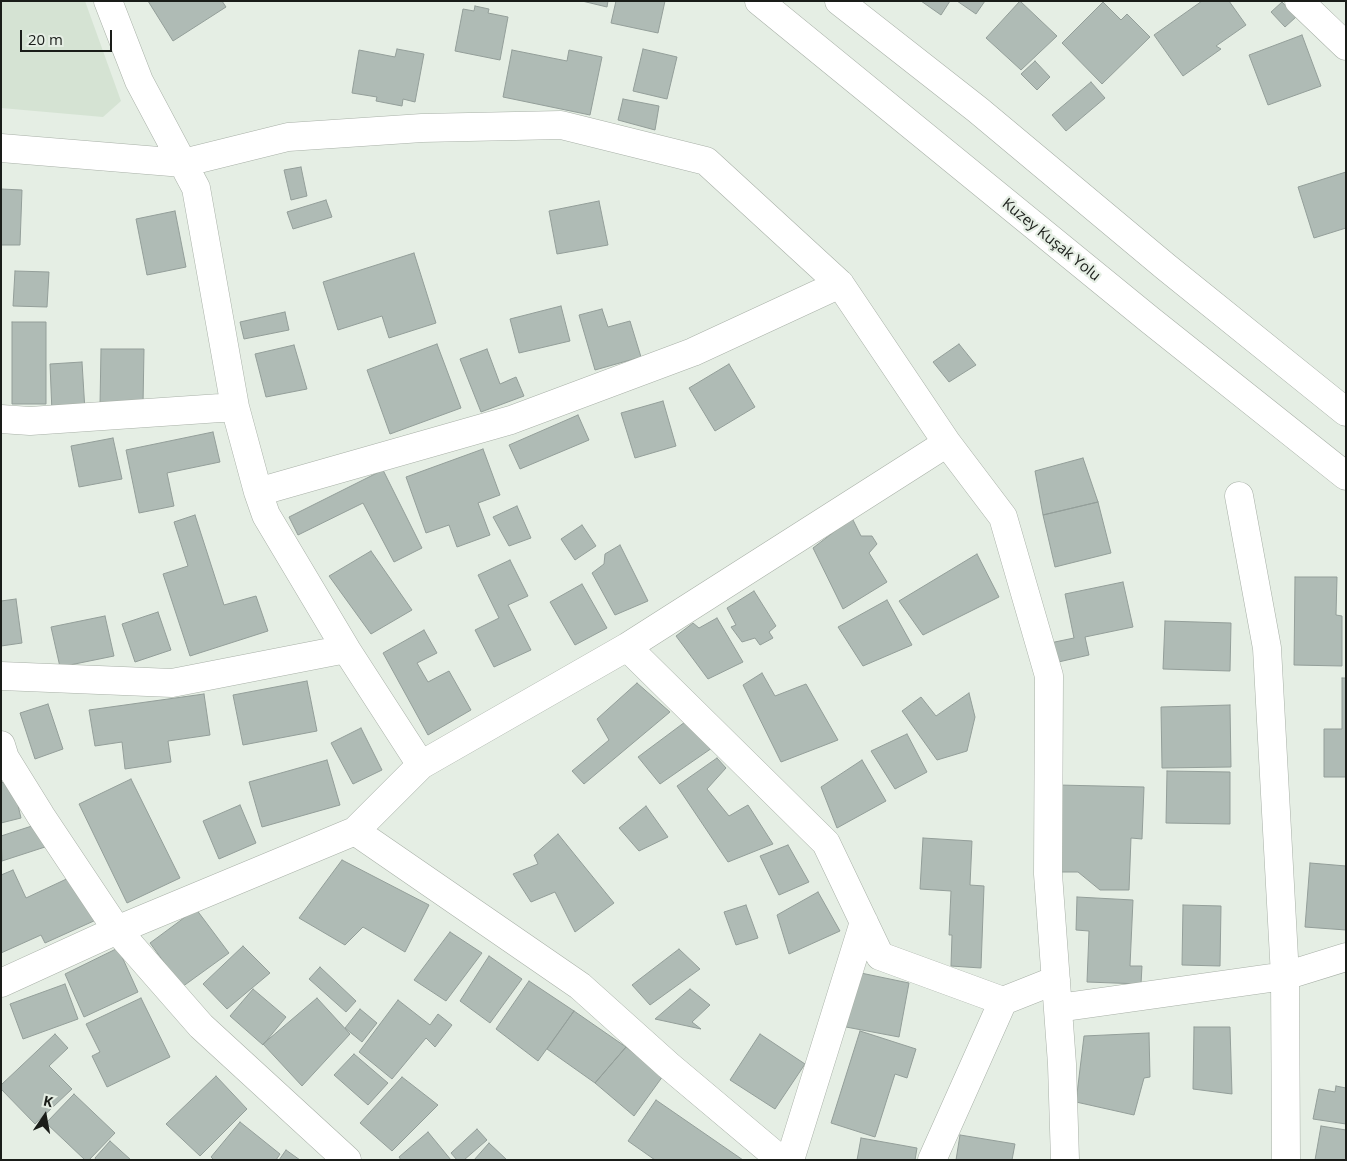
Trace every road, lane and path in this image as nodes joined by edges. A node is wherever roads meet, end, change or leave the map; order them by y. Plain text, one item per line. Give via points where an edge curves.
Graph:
1 (108, 1) edge
2 (759, 1) edge
3 (838, 1) edge
4 (1298, 1) edge
5 (1346, 46) edge
6 (1, 148) edge
7 (183, 163) junction
8 (840, 284) junction
9 (235, 406) junction
10 (1346, 412) edge
11 (1, 418) edge
12 (947, 443) junction
13 (1346, 476) edge
14 (258, 492) junction
15 (1239, 496) dead end
16 (628, 647) junction
17 (346, 649) junction
18 (1, 676) edge
19 (1, 745) edge
20 (421, 764) junction
21 (355, 831) junction
22 (864, 922) junction
23 (116, 930) junction
24 (1346, 958) edge
25 (1285, 976) junction
26 (1056, 980) junction
27 (1, 984) edge
28 (1003, 1001) junction
29 (1058, 1008) junction
30 (347, 1160) edge
31 (781, 1160) edge
32 (790, 1160) edge
33 (932, 1160) edge
34 (1065, 1160) edge
35 (1286, 1160) edge

1 - 7 street via 140,81
2 - 13 street, Kuzey Kuşak Yolu
3 - 10 street via 978,110
4 - 5 street
6 - 7 street
7 - 8 street via 288,137 422,128 562,125 706,162
7 - 9 street via 196,188
8 - 12 street
8 - 14 street via 693,352 511,420
9 - 11 street via 30,422
9 - 14 street
12 - 16 street
12 - 26 street via 1003,517 1049,676 1048,874
14 - 17 street via 266,515
15 - 25 street via 1267,648
16 - 20 street
16 - 22 street via 826,843
17 - 18 street via 172,683
17 - 20 street
19 - 23 street via 5,758 41,816
20 - 21 street
21 - 23 street
21 - 31 street via 580,986
22 - 28 street via 880,956
22 - 32 street
23 - 27 street
23 - 30 street via 201,1026
24 - 25 street
25 - 29 street
25 - 35 street
26 - 28 street
26 - 29 street
28 - 33 street
29 - 34 street

